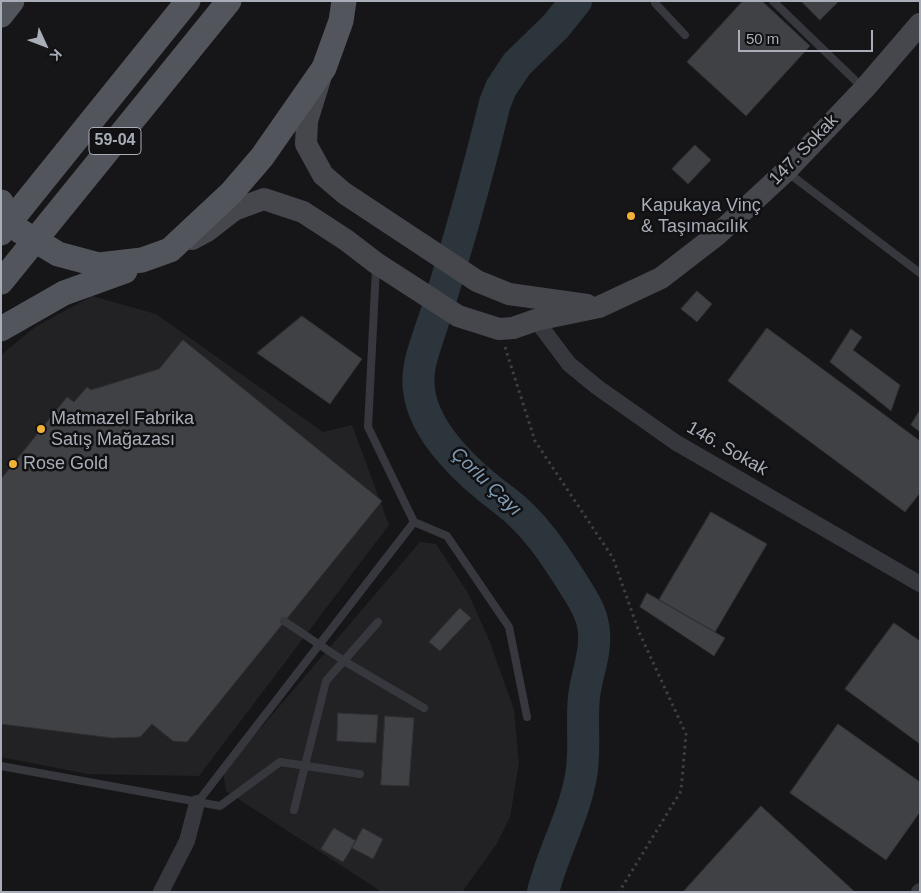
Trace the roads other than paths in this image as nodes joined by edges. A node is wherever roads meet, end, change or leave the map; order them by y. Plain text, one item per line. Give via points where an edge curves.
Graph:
1 (12, 1) edge
2 (188, 1) edge
3 (229, 1) edge
4 (328, 1) edge
5 (344, 1) edge
6 (656, 1) edge
7 (773, 1) edge
8 (1, 16) edge
9 (920, 24) edge
10 (685, 35) dead end
11 (324, 68) junction
12 (864, 88) junction
13 (786, 171) junction
14 (4, 219) edge
15 (35, 240) junction
16 (170, 250) junction
17 (376, 263) junction
18 (920, 273) edge
19 (1, 282) edge
20 (598, 307) junction
21 (536, 320) junction
22 (1, 329) edge
23 (414, 522) junction
24 (920, 584) edge
25 (284, 621) dead end
26 (378, 622) dead end
27 (320, 645) junction
28 (344, 661) junction
29 (424, 708) dead end
30 (527, 717) dead end
31 (1, 766) edge
32 (305, 766) junction
33 (360, 774) dead end
34 (197, 803) junction
35 (294, 810) dead end
36 (161, 892) edge

1 - 8 main road
2 - 14 main road, 59-04
3 - 15 main road, 59-04
4 - 11 main road
5 - 11 main road via 341,21
6 - 10 lane
7 - 12 lane
9 - 12 street, 147. Sokak
11 - 16 main road via 262,157 237,186
11 - 20 street via 307,121 306,144 323,175 344,193 477,281 509,294
12 - 13 street, 147. Sokak
13 - 18 lane
13 - 20 street, 147. Sokak via 718,234 661,278
14 - 15 main road
15 - 16 main road via 58,254 99,265 142,260
15 - 19 main road, 59-04
16 - 17 street via 207,231 234,210 264,199 303,212
16 - 22 main road via 132,269 64,293
17 - 21 street, 147. Sokak via 458,316 499,329
17 - 23 lane via 368,428
20 - 21 street, 147. Sokak
21 - 24 street, 146. Sokak via 569,364 596,387 675,442
23 - 27 lane
23 - 30 lane via 446,536 509,627
25 - 27 lane
26 - 28 lane
27 - 28 lane
27 - 34 lane
28 - 29 lane
28 - 32 lane via 326,681
31 - 34 lane
32 - 33 lane
32 - 34 lane via 280,762 220,806
32 - 35 lane
34 - 36 street via 187,841

